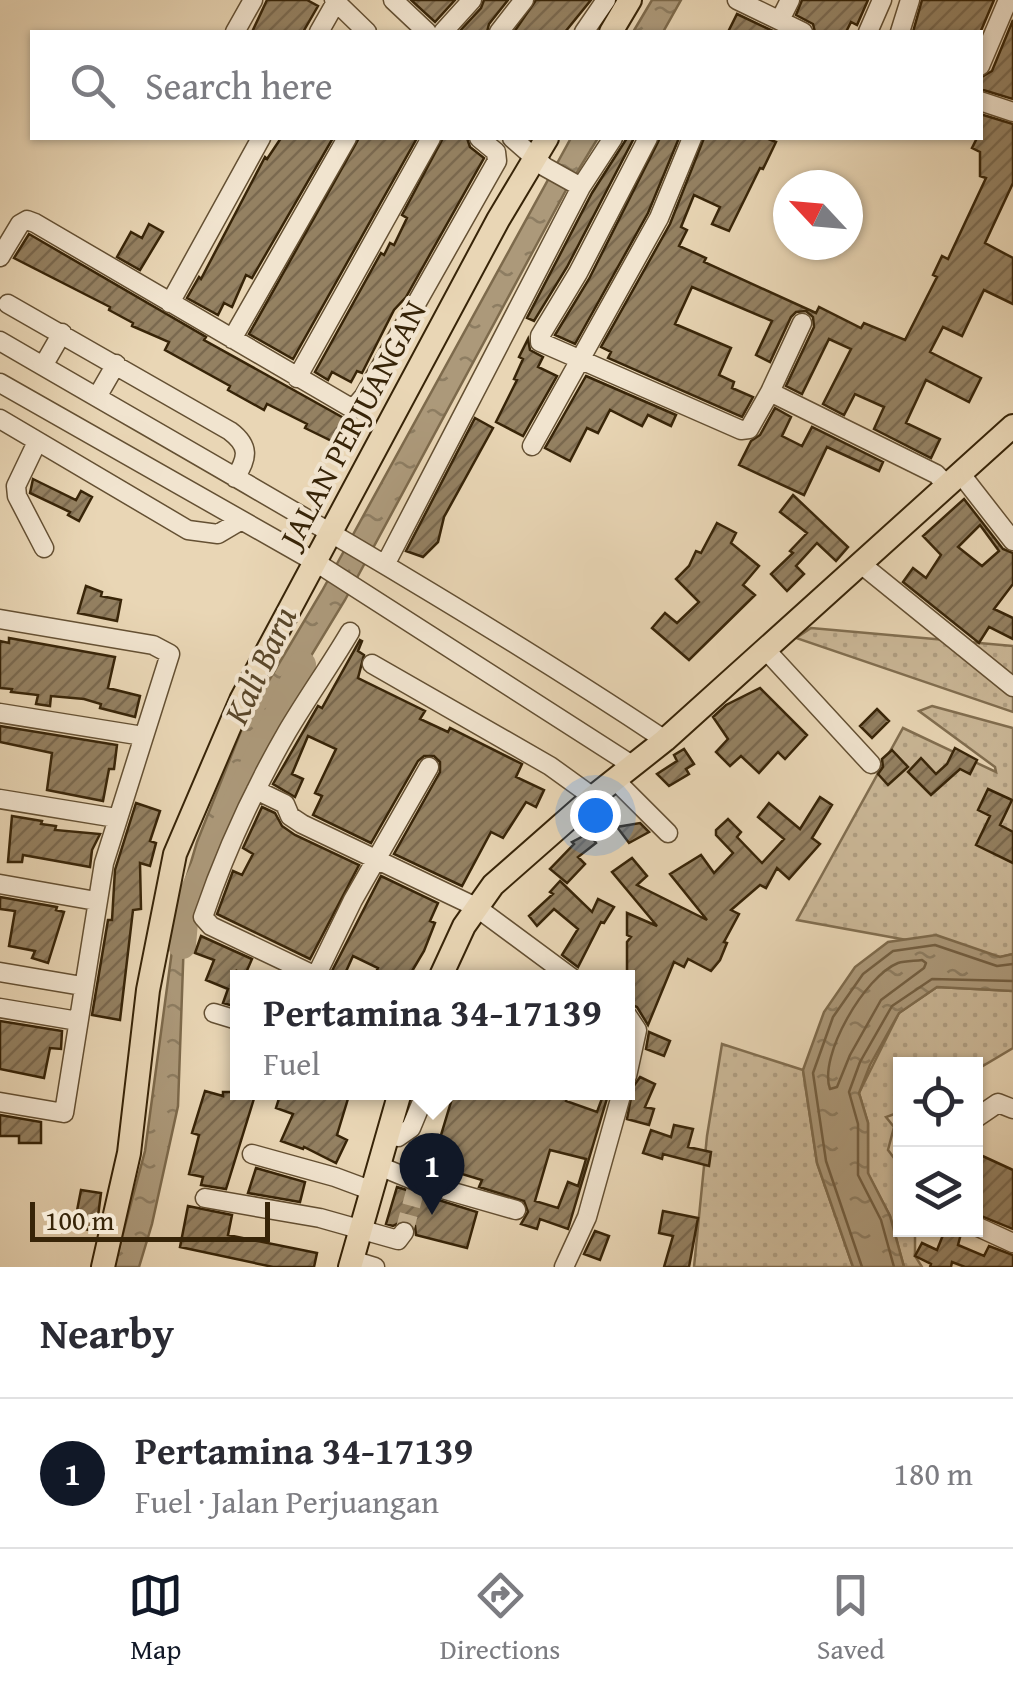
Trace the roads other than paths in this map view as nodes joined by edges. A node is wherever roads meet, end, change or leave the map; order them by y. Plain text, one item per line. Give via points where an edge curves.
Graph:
1 (253, 0) edge
2 (393, 0) edge
3 (472, 0) edge
4 (524, 0) edge
5 (606, 0) edge
6 (630, 0) edge
7 (737, 0) edge
8 (790, 0) edge
9 (882, 0) edge
10 (910, 0) edge
11 (1008, 0) edge
12 (335, 1) edge
13 (780, 20) junction
14 (236, 30) edge
15 (320, 30) edge
16 (365, 30) edge
17 (424, 30) edge
18 (445, 30) edge
19 (502, 30) edge
20 (585, 30) edge
21 (611, 30) edge
22 (799, 30) edge
23 (869, 30) edge
24 (901, 30) edge
25 (983, 59) edge
26 (983, 102) edge
27 (1013, 112) edge
28 (260, 140) edge
29 (346, 140) edge
30 (431, 140) edge
31 (482, 140) edge
32 (518, 140) edge
33 (612, 140) edge
34 (647, 140) edge
35 (691, 140) edge
36 (542, 154) edge
37 (577, 186) junction
38 (0, 257) edge
39 (170, 303) junction
40 (8, 304) dead end
41 (802, 323) dead end
42 (62, 333) junction
43 (232, 339) junction
44 (0, 341) edge
45 (578, 359) junction
46 (116, 364) junction
47 (43, 366) junction
48 (298, 378) junction
49 (0, 383) edge
50 (770, 392) junction
51 (97, 398) junction
52 (0, 419) edge
53 (70, 424) junction
54 (1013, 426) edge
55 (38, 442) junction
56 (532, 446) dead end
57 (55, 452) junction
58 (236, 478) junction
59 (954, 480) junction
60 (240, 521) junction
61 (338, 538) junction
62 (1013, 541) edge
63 (44, 548) dead end
64 (380, 562) junction
65 (861, 564) junction
66 (323, 567) junction
67 (0, 619) edge
68 (350, 632) dead end
69 (766, 649) junction
70 (372, 664) dead end
71 (1013, 687) edge
72 (0, 713) edge
73 (143, 736) junction
74 (665, 740) junction
75 (871, 764) dead end
76 (429, 767) dead end
77 (624, 772) junction
78 (256, 790) junction
79 (593, 797) junction
80 (0, 799) edge
81 (116, 818) junction
82 (668, 833) dead end
83 (376, 859) junction
84 (0, 884) edge
85 (96, 901) junction
86 (476, 907) junction
87 (306, 970) edge
88 (321, 970) edge
89 (444, 970) edge
90 (561, 970) edge
91 (0, 972) edge
92 (82, 986) junction
93 (0, 1008) edge
94 (214, 1013) dead end
95 (230, 1018) edge
96 (78, 1021) junction
97 (398, 1100) edge
98 (422, 1100) edge
99 (620, 1100) edge
100 (0, 1102) edge
101 (1013, 1109) edge
102 (983, 1113) edge
103 (387, 1136) junction
104 (252, 1154) dead end
105 (378, 1166) junction
106 (370, 1190) junction
107 (205, 1198) dead end
108 (516, 1210) dead end
109 (359, 1229) junction
110 (983, 1229) edge
111 (404, 1232) dead end
112 (1013, 1243) edge
113 (351, 1264) edge
114 (103, 1267) edge
115 (376, 1267) edge
116 (564, 1267) edge

1 - 14 street
2 - 17 street
3 - 18 street
4 - 19 street
5 - 20 street
6 - 21 main road
7 - 13 street
8 - 13 street
9 - 23 street
10 - 24 street
11 - 25 street
12 - 15 street
12 - 16 street
13 - 22 street
26 - 27 street
28 - 39 street
29 - 43 street
30 - 48 street
31 - 48 street via 497,161 358,405 349,407
32 - 36 street
33 - 37 street
34 - 45 street via 540,336 543,345
35 - 45 street via 658,218
36 - 37 street
36 - 61 main road, JALAN PERJUANGAN via 498,220
37 - 64 street
38 - 39 street via 28,220
39 - 43 street
40 - 42 street
41 - 50 street
42 - 46 street
42 - 47 street
43 - 48 street
44 - 47 street
45 - 50 street via 746,431
45 - 56 street
46 - 51 street
46 - 58 street via 240,438 247,452
47 - 51 street
49 - 53 street
50 - 59 street
51 - 58 street
52 - 55 street
53 - 57 street
53 - 60 street
54 - 59 main road
55 - 57 street
55 - 63 street via 16,486
57 - 60 street via 188,530 218,534
58 - 61 street
59 - 62 street
59 - 65 main road
60 - 66 street
61 - 64 street
61 - 66 main road, JALAN PERJUANGAN
64 - 74 street
65 - 69 main road
65 - 71 street
66 - 77 street
66 - 114 main road, JALAN PERJUANGAN via 241,700 176,854 148,990 129,1153
67 - 73 street via 168,651
68 - 78 street
69 - 74 main road
69 - 75 street
70 - 79 street
72 - 73 street
73 - 81 street
74 - 77 main road
76 - 83 street
77 - 79 main road
77 - 82 street
78 - 83 street via 284,804 302,824
78 - 87 street via 220,866 204,920
79 - 86 main road
80 - 81 street
81 - 85 street
83 - 86 street
83 - 88 street
84 - 85 street
85 - 92 street
86 - 89 main road
86 - 90 street
91 - 92 street
92 - 96 street
93 - 96 street
94 - 95 street
96 - 100 street via 64,1112
97 - 103 main road
98 - 103 street via 407,1132
99 - 116 street via 587,1217
101 - 102 street via 998,1103
103 - 105 main road
104 - 106 street
105 - 106 main road
105 - 108 street via 417,1185
106 - 109 main road
107 - 109 street
109 - 111 street via 398,1240
109 - 113 main road
110 - 112 street
113 - 115 street

